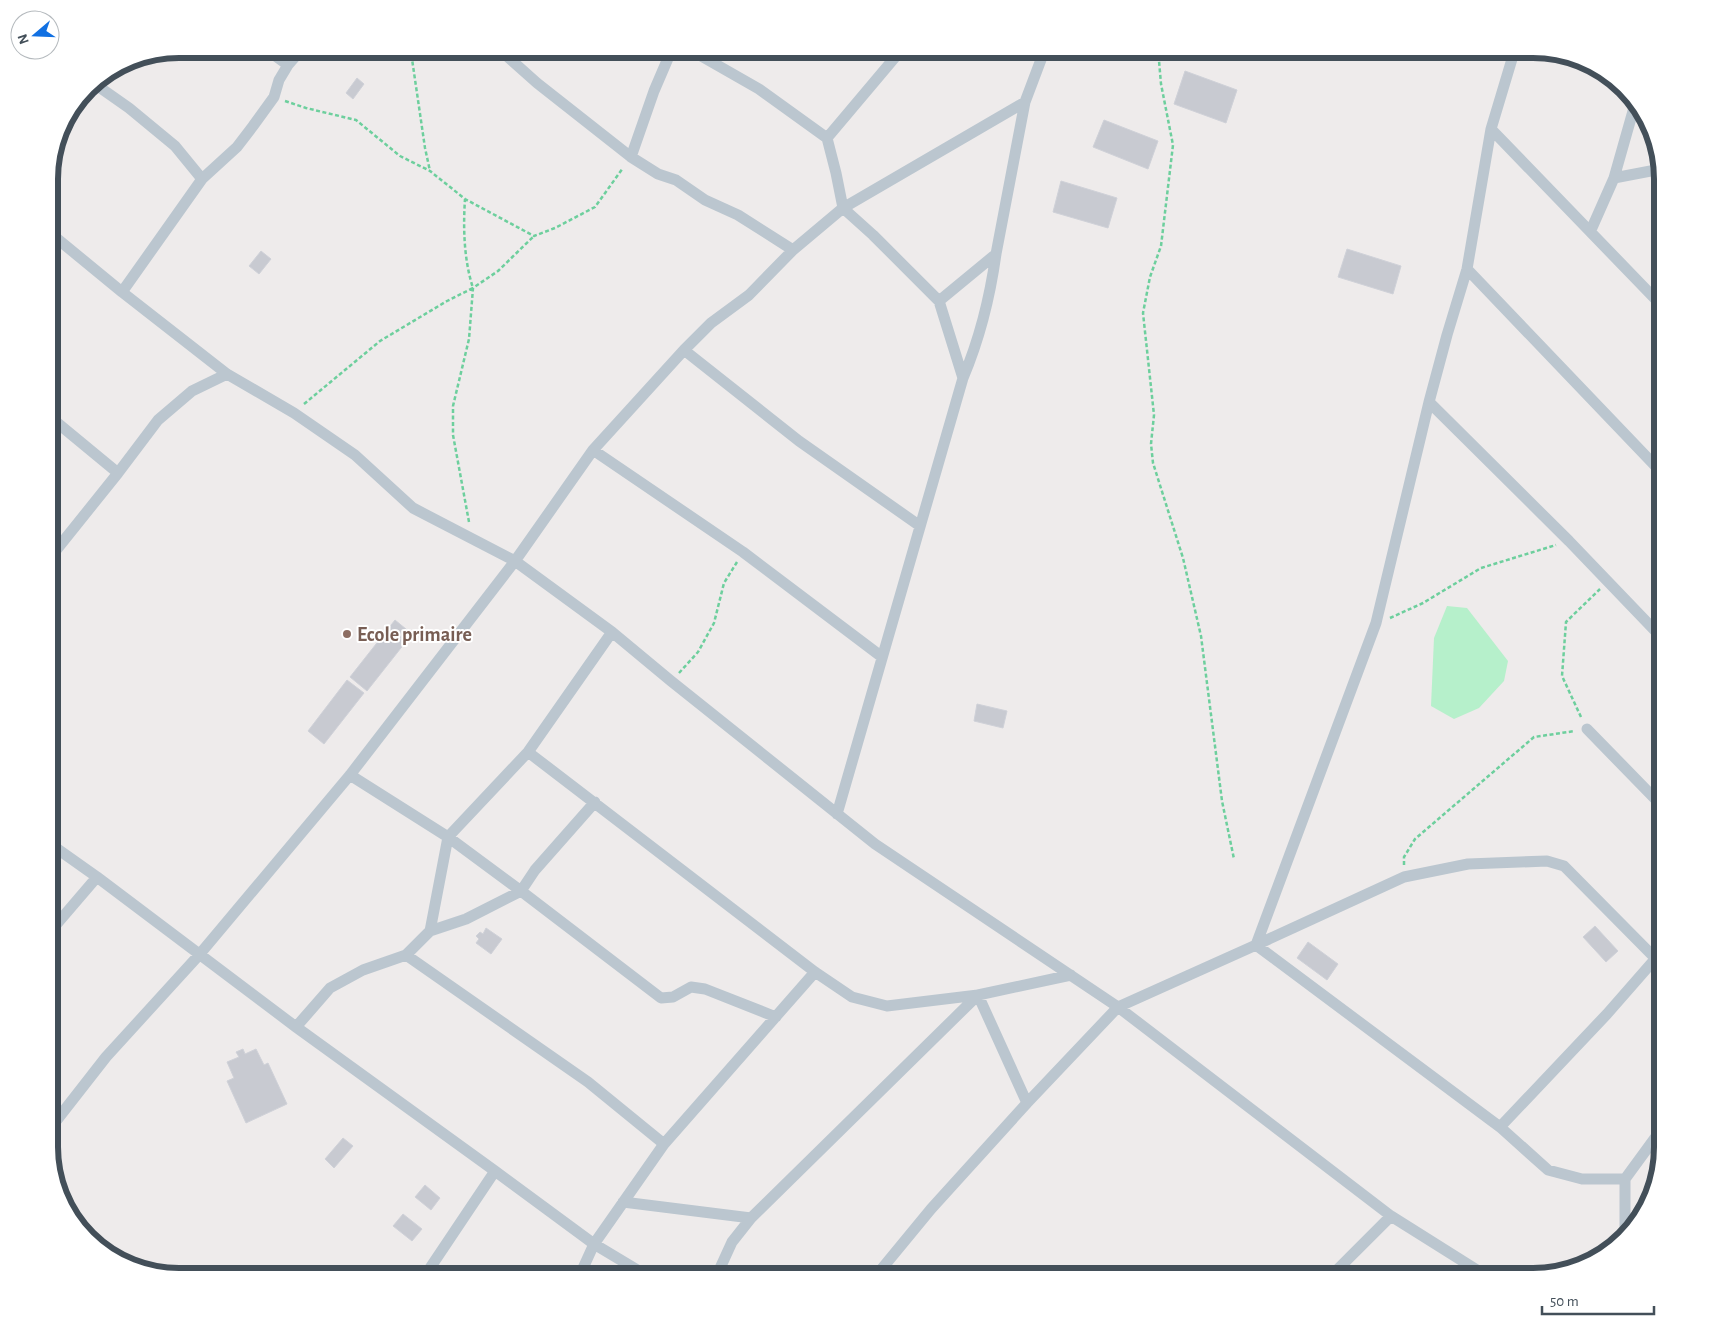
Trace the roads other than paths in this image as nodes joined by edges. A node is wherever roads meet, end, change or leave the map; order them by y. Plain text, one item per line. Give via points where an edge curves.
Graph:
1 (278, 58) edge
2 (295, 58) edge
3 (509, 58) edge
4 (668, 58) edge
5 (705, 58) edge
6 (892, 58) edge
7 (1041, 58) edge
8 (1512, 58) edge
9 (288, 66) junction
10 (100, 87) edge
11 (1024, 102) junction
12 (1633, 111) edge
13 (1491, 129) junction
14 (827, 138) junction
15 (631, 156) junction
16 (1653, 170) edge
17 (1614, 178) junction
18 (202, 179) junction
19 (843, 208) junction
20 (1591, 230) junction
21 (58, 239) edge
22 (793, 250) junction
23 (996, 254) junction
24 (1468, 269) junction
25 (122, 292) junction
26 (1654, 296) edge
27 (939, 301) junction
28 (684, 350) junction
29 (227, 374) junction
30 (963, 378) junction
31 (1429, 402) junction
32 (58, 424) edge
33 (593, 450) junction
34 (1654, 465) edge
35 (118, 474) junction
36 (920, 526) junction
37 (58, 548) edge
38 (515, 561) junction
39 (1654, 630) edge
40 (612, 632) junction
41 (882, 657) junction
42 (1587, 729) road end
43 (528, 752) junction
44 (350, 775) junction
45 (1654, 798) edge
46 (595, 802) junction
47 (836, 814) junction
48 (448, 837) junction
49 (58, 849) edge
50 (97, 876) junction
51 (521, 890) junction
52 (58, 922) edge
53 (430, 931) junction
54 (1256, 945) junction
55 (199, 954) junction
56 (406, 955) junction
57 (1654, 958) joint
58 (816, 972) junction
59 (1071, 975) junction
60 (978, 995) junction
61 (1118, 1006) junction
62 (776, 1017) junction
63 (296, 1027) junction
64 (1027, 1103) junction
65 (58, 1118) edge
66 (1500, 1126) junction
67 (1654, 1139) edge
68 (664, 1144) junction
69 (495, 1170) junction
70 (1625, 1179) junction
71 (623, 1202) junction
72 (1391, 1216) junction
73 (751, 1218) junction
74 (1625, 1226) edge
75 (594, 1244) junction
76 (430, 1268) edge
77 (583, 1268) edge
78 (634, 1268) edge
79 (720, 1268) edge
80 (882, 1268) edge
81 (1339, 1268) edge
82 (1474, 1268) edge

1 - 9 street
2 - 9 street
3 - 15 street
4 - 15 street
5 - 14 street via 759,89
6 - 14 street
7 - 11 street
8 - 13 street
9 - 18 street via 274,97 237,146
10 - 18 street via 175,146
11 - 19 street
11 - 23 street
12 - 17 street
13 - 20 street
13 - 24 street
14 - 19 street
15 - 22 street via 705,200 738,215
16 - 17 street
17 - 20 street
18 - 25 street
19 - 22 street
19 - 27 street
20 - 26 street
21 - 25 street
22 - 28 street via 749,295 711,323
23 - 27 street
23 - 30 street via 992,286 976,348
24 - 31 street
24 - 34 street
25 - 29 street
27 - 30 street
28 - 33 street
28 - 36 street via 799,441
29 - 35 street via 192,391 158,420
29 - 38 street via 294,413 355,455 413,508
30 - 36 street
31 - 39 street
31 - 54 street via 1376,623
32 - 35 street
33 - 38 street
33 - 41 street via 743,552
35 - 37 street
36 - 41 street
38 - 40 street
38 - 44 street
40 - 43 street
40 - 47 street
41 - 47 street
42 - 45 street
43 - 46 street
43 - 48 street
44 - 48 street
44 - 55 street
46 - 51 street
46 - 58 street
47 - 59 street via 875,844
48 - 51 street
48 - 53 street
49 - 50 street
50 - 52 street
50 - 55 street
51 - 53 street via 466,919
51 - 62 street via 661,998 672,997 691,987 705,989
53 - 56 street
54 - 57 street via 1404,876 1468,864 1547,861 1564,866
54 - 61 street
54 - 66 street
55 - 63 street
55 - 65 street via 106,1057
56 - 63 street via 363,970 330,988
56 - 68 street via 588,1082
57 - 66 street via 1607,1014
58 - 60 street via 852,997 887,1006
58 - 62 street
59 - 60 street
59 - 61 street
60 - 64 street
60 - 73 street
61 - 64 street
61 - 72 street
62 - 68 street
63 - 69 street
64 - 80 street
66 - 70 street via 1548,1170 1582,1179
67 - 70 street
68 - 71 street
69 - 75 street
69 - 76 street
70 - 74 street
71 - 73 street
71 - 75 street
72 - 81 street
72 - 82 street
73 - 79 street via 732,1242
75 - 77 street
75 - 78 street

